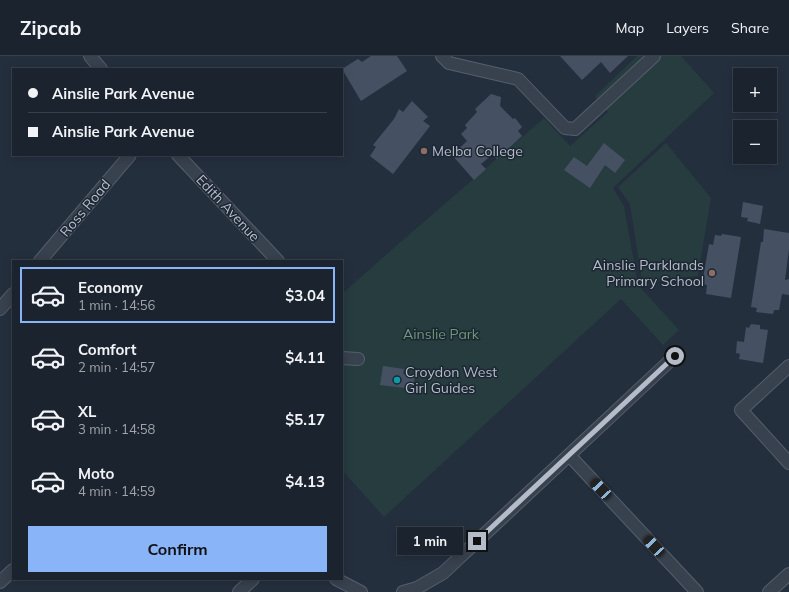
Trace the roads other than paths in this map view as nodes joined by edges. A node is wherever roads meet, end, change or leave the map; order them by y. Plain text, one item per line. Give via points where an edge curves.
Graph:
1 (90, 56) edge
2 (442, 56) edge
3 (654, 56) edge
4 (100, 68) edge
5 (129, 156) edge
6 (179, 156) edge
7 (41, 260) edge
8 (277, 260) edge
9 (12, 295) edge
10 (0, 309) edge
11 (675, 356) dead end
12 (343, 358) edge
13 (358, 359) dead end
14 (789, 366) edge
15 (569, 455) junction
16 (789, 463) edge
17 (12, 571) edge
18 (789, 574) edge
19 (252, 580) edge
20 (338, 580) edge
21 (0, 582) edge
22 (238, 592) edge
23 (361, 592) edge
24 (403, 592) edge
25 (697, 592) edge
26 (770, 592) edge

1 - 4 street
2 - 3 street via 449,63 518,79 565,128 575,129
5 - 7 street, Ross Road
6 - 8 street, Edith Avenue
9 - 10 street
11 - 15 street
12 - 13 street
14 - 16 street via 741,410
15 - 24 street via 443,573 417,588
15 - 25 street
17 - 21 street
18 - 26 street
19 - 22 street
20 - 23 street

